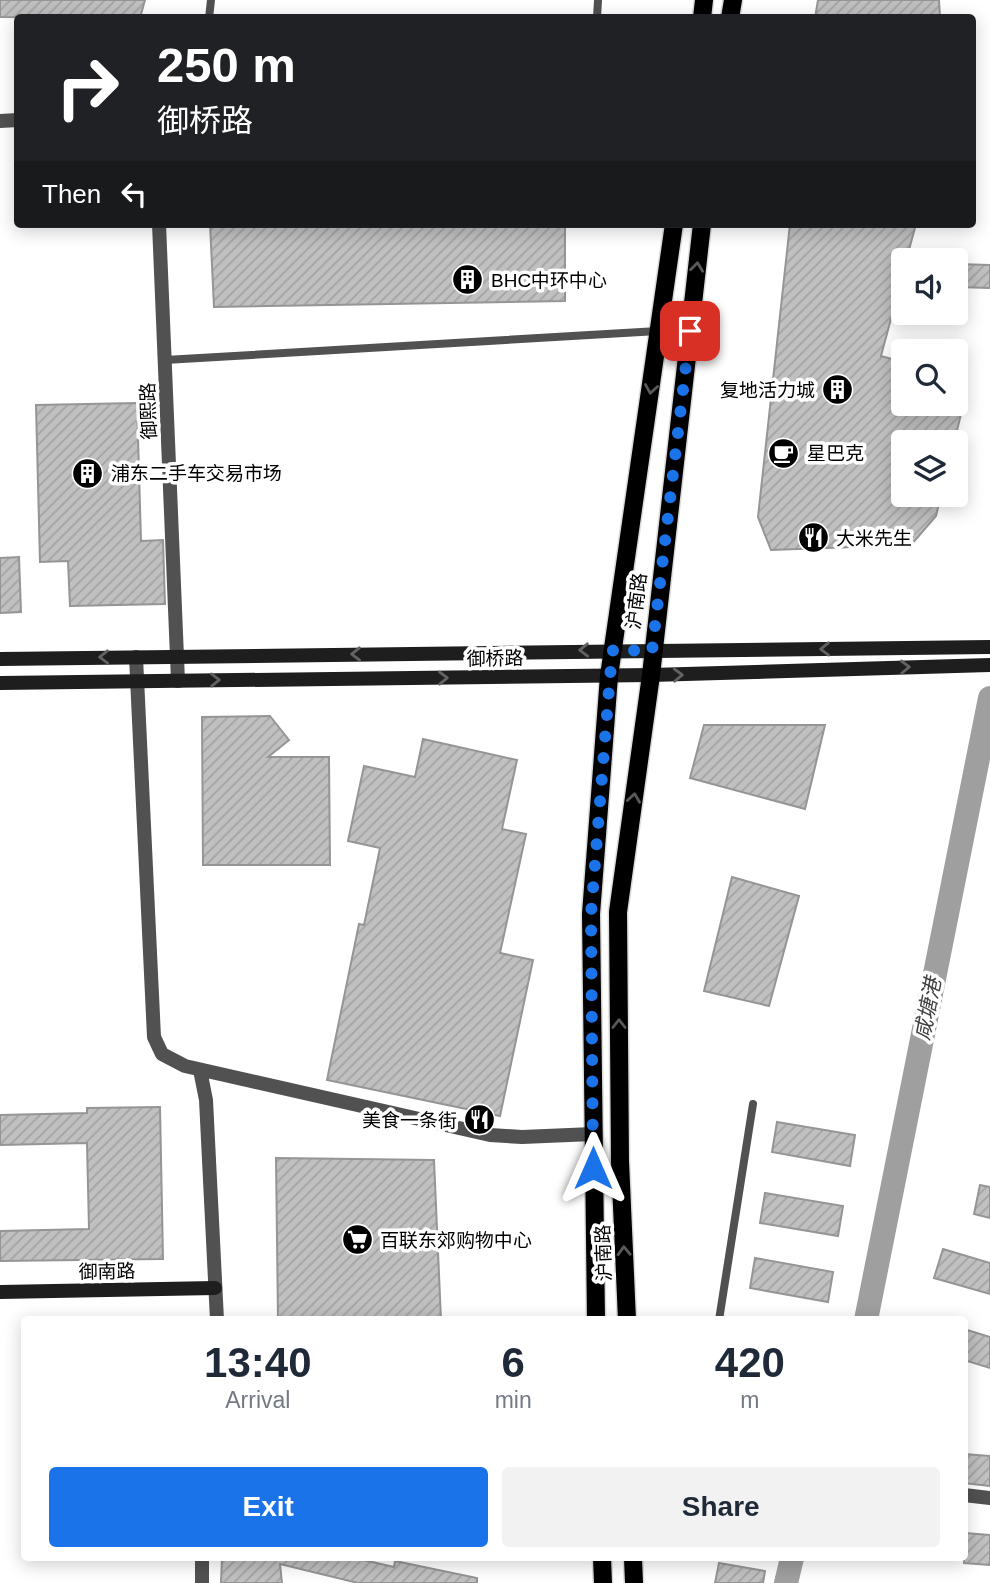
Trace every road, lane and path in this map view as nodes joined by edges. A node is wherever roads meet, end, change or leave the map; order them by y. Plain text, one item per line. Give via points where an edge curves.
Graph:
1 (159, 228) edge
2 (673, 228) edge
3 (702, 228) edge
4 (659, 331) junction
5 (165, 360) junction
6 (990, 647) edge
7 (613, 650) junction
8 (652, 651) junction
9 (177, 656) junction
10 (136, 657) junction
11 (0, 659) edge
12 (990, 665) edge
13 (610, 676) junction
14 (651, 676) junction
15 (137, 680) junction
16 (178, 681) junction
17 (0, 683) edge
18 (200, 1070) junction
19 (753, 1104) dead end
20 (593, 1134) junction
21 (215, 1288) junction
22 (0, 1292) edge
23 (217, 1316) edge
24 (596, 1316) edge
25 (627, 1316) edge
26 (720, 1316) edge
27 (968, 1495) edge
28 (990, 1497) edge
29 (202, 1561) edge
30 (602, 1561) edge
31 (633, 1561) edge
32 (202, 1583) edge
33 (603, 1583) edge
34 (634, 1583) edge

1 - 5 street, 御熙路
2 - 4 main road, 沪南路
8 -> 3 main road, 沪南路
4 - 5 lane
4 -> 7 main road, 沪南路
5 - 9 street, 御熙路
6 -> 8 main road, 御桥路
7 - 8 main road, 御桥路
7 -> 9 main road, 御桥路
7 - 13 main road, 沪南路
8 - 14 main road, 沪南路
9 - 10 main road, 御桥路
9 - 16 street, 御熙路
10 -> 11 main road, 御桥路
10 - 15 street
14 -> 12 main road, 御桥路
13 - 14 main road, 御桥路
16 -> 13 main road, 御桥路
13 - 20 main road, 沪南路 via 591,914
25 -> 14 main road, 沪南路 via 618,912
15 - 16 main road, 御桥路
15 - 17 main road, 御桥路
15 - 18 street via 154,1037 162,1054
18 - 20 street via 490,1135
18 - 21 street
19 - 26 lane
20 - 24 main road, 沪南路
21 - 22 main road, 御南路
21 - 23 street
27 - 28 street
29 - 32 street
30 - 33 main road
31 - 34 main road

